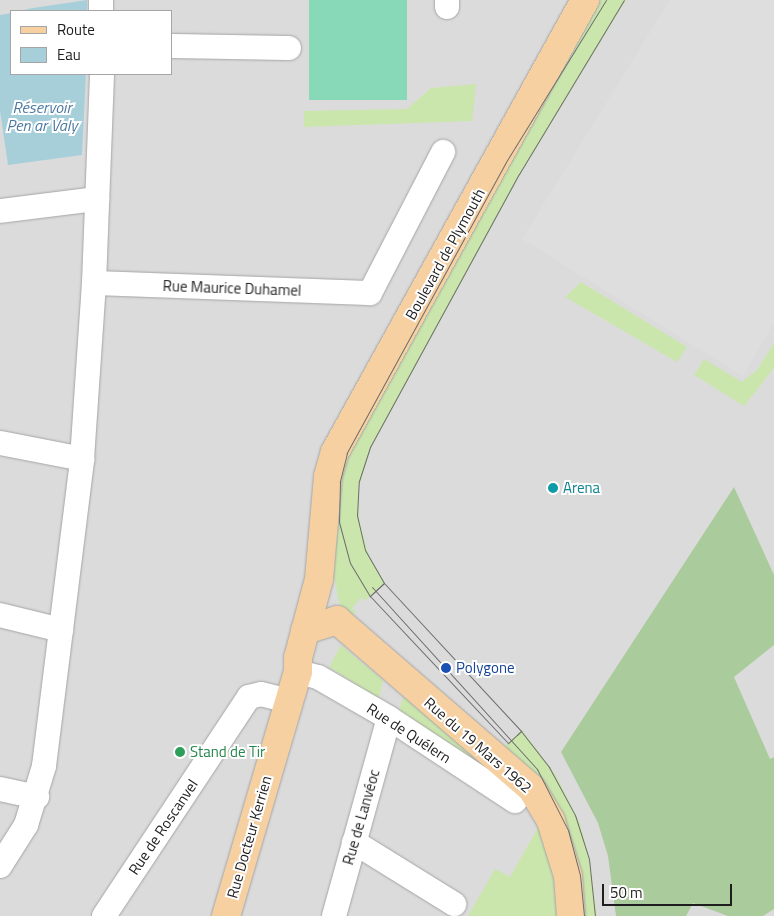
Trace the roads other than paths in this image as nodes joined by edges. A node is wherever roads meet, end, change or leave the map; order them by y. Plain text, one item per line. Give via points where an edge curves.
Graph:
1 (585, 0) edge
2 (172, 46) edge
3 (289, 48) dead end
4 (102, 75) edge
5 (443, 152) dead end
6 (96, 199) junction
7 (0, 211) edge
8 (94, 283) junction
9 (0, 443) edge
10 (82, 459) junction
11 (324, 514) junction
12 (0, 615) edge
13 (321, 624) junction
14 (61, 630) junction
15 (298, 672) junction
16 (289, 701) junction
17 (389, 718) junction
18 (0, 789) edge
19 (37, 797) junction
20 (516, 801) dead end
21 (354, 842) junction
22 (0, 866) edge
23 (454, 904) dead end
24 (104, 916) edge
25 (226, 916) edge
26 (334, 916) edge
27 (571, 916) edge

1 - 11 main road, Boulevard de Plymouth via 335,452 328,476
2 - 3 street
4 - 6 street
5 - 8 street, Rue Maurice Duhamel via 370,293
6 - 7 street
6 - 8 street
8 - 10 street
9 - 10 street
10 - 14 street
11 - 13 main road, Boulevard de Plymouth via 319,579
11 - 13 main road, Boulevard de Plymouth via 329,590
12 - 14 street
13 - 15 main road, Rue Docteur Kerrien via 309,661
13 - 27 main road, Rue du 19 Mars 1962 via 532,789 551,821 568,876
14 - 19 street
15 - 16 main road, Rue Docteur Kerrien
15 - 17 street, Rue de Quélern via 318,677
16 - 24 street, Rue de Roscanvel via 261,694 249,698
16 - 25 main road, Rue Docteur Kerrien
17 - 20 street, Rue de Quélern
17 - 21 street, Rue de Lanvéoc
18 - 19 street
19 - 22 street via 26,825
21 - 23 street
21 - 26 street, Rue de Lanvéoc

